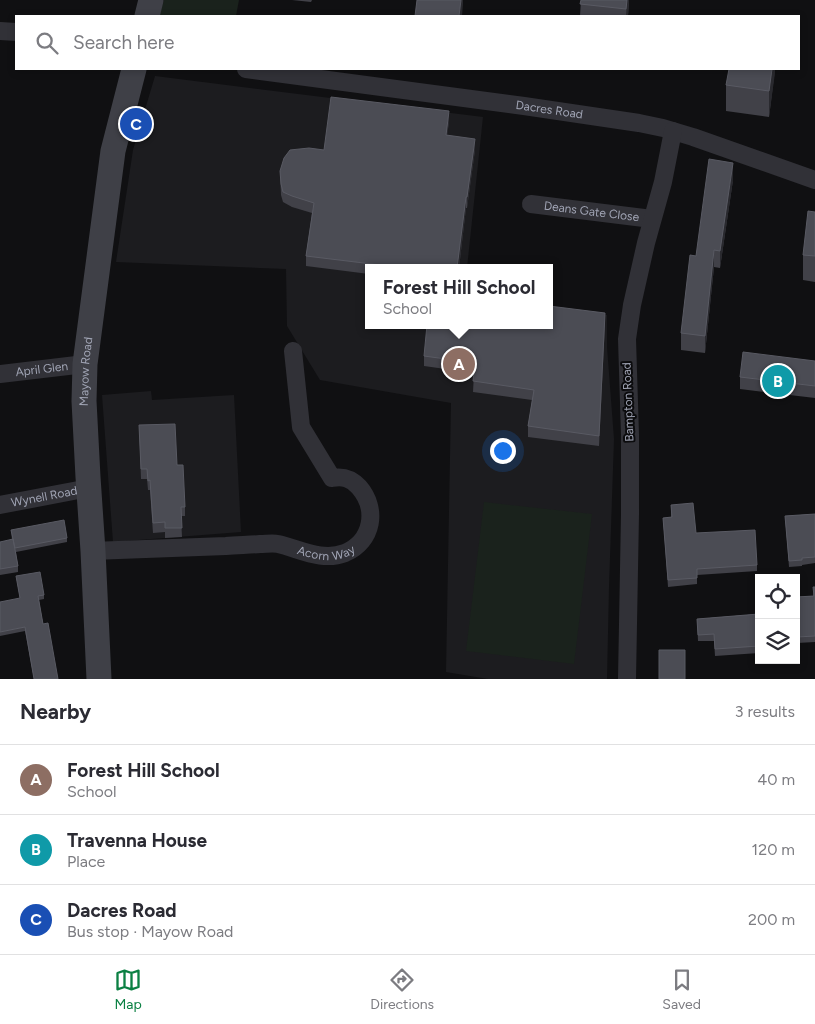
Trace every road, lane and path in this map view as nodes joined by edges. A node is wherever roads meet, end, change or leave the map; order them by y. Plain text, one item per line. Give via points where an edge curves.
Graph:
1 (151, 0) edge
2 (147, 15) edge
3 (0, 31) edge
4 (15, 32) edge
5 (134, 70) edge
6 (254, 70) edge
7 (673, 131) junction
8 (815, 180) edge
9 (531, 204) dead end
10 (652, 219) junction
11 (292, 351) dead end
12 (85, 364) junction
13 (0, 374) edge
14 (89, 488) junction
15 (0, 505) edge
16 (93, 551) junction
17 (99, 679) edge
18 (627, 679) edge

1 - 2 street
3 - 4 street
5 - 12 street, Mayow Road via 113,151
6 - 7 street, Dacres Road via 544,108
7 - 8 street, Dacres Road
7 - 10 street, Bampton Road via 664,182
9 - 10 street, Deans Gate Close
10 - 18 street, Bampton Road via 626,339 630,435
11 - 16 street, Acorn Way via 301,427 332,478 342,477 354,482 368,500 370,524 361,541 346,552 327,556 277,544
12 - 13 street, April Glen
12 - 14 street, Mayow Road
14 - 15 street, Wynell Road
14 - 16 street, Mayow Road
16 - 17 street, Mayow Road

